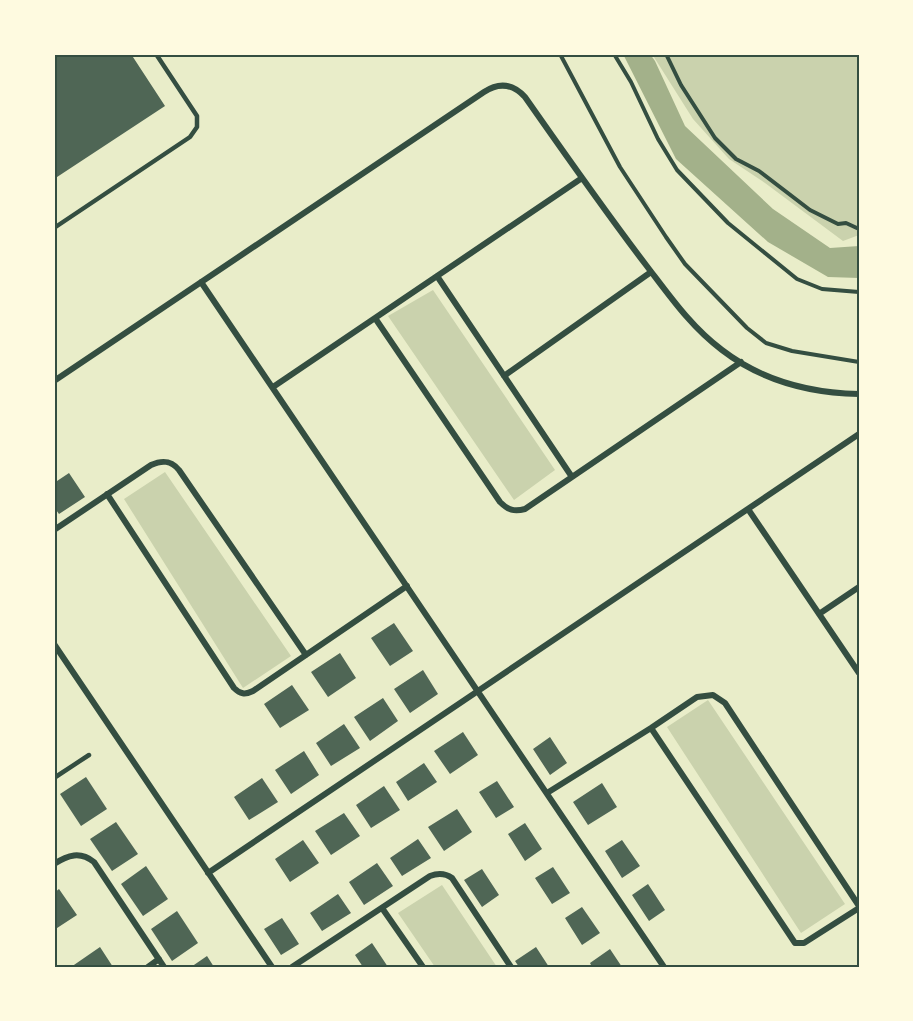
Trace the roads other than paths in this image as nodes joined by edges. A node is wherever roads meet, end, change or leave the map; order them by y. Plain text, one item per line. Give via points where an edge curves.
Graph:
1 (156, 54) edge
2 (582, 178) junction
3 (54, 228) edge
4 (651, 272) junction
5 (436, 276) junction
6 (201, 282) junction
7 (375, 318) junction
8 (741, 363) junction
9 (504, 376) junction
10 (54, 381) edge
11 (273, 387) junction
12 (859, 394) edge
13 (859, 434) edge
14 (572, 477) junction
15 (107, 494) junction
16 (748, 509) junction
17 (54, 530) edge
18 (407, 586) junction
19 (859, 587) edge
20 (819, 614) junction
21 (54, 644) edge
22 (306, 655) junction
23 (859, 673) edge
24 (478, 691) junction
25 (651, 728) junction
26 (89, 755) dead end
27 (54, 778) edge
28 (547, 794) junction
29 (54, 864) edge
30 (208, 873) junction
31 (859, 907) edge
32 (382, 908) junction
33 (159, 959) junction
34 (148, 967) edge
35 (164, 967) edge
36 (272, 967) edge
37 (292, 967) edge
38 (423, 967) edge
39 (511, 967) edge
40 (664, 967) edge

1 - 3 lane via 197,116 197,127 190,137
2 - 4 street
2 - 5 street
2 - 6 street via 520,92 498,85
4 - 8 street via 699,330
4 - 9 street
5 - 7 street
5 - 9 street
6 - 10 street
6 - 11 street
7 - 11 street
7 - 14 street via 505,507 525,509
8 - 12 street via 806,388
8 - 14 street
9 - 14 street
11 - 18 street
13 - 16 street
15 - 17 street
15 - 22 street via 158,462 176,465
15 - 22 street via 238,692 253,692
16 - 20 street
16 - 24 street
18 - 22 street
18 - 24 street
19 - 20 street
20 - 23 street
21 - 30 street
24 - 28 street
24 - 30 street
25 - 28 street
25 - 31 street via 697,698 713,695 725,703
25 - 31 street via 795,943 804,943
26 - 27 lane
28 - 40 street
29 - 33 street via 76,855 94,862
30 - 36 street
32 - 37 street
32 - 38 street
32 - 39 street via 430,876 448,875
33 - 34 street
33 - 35 street

